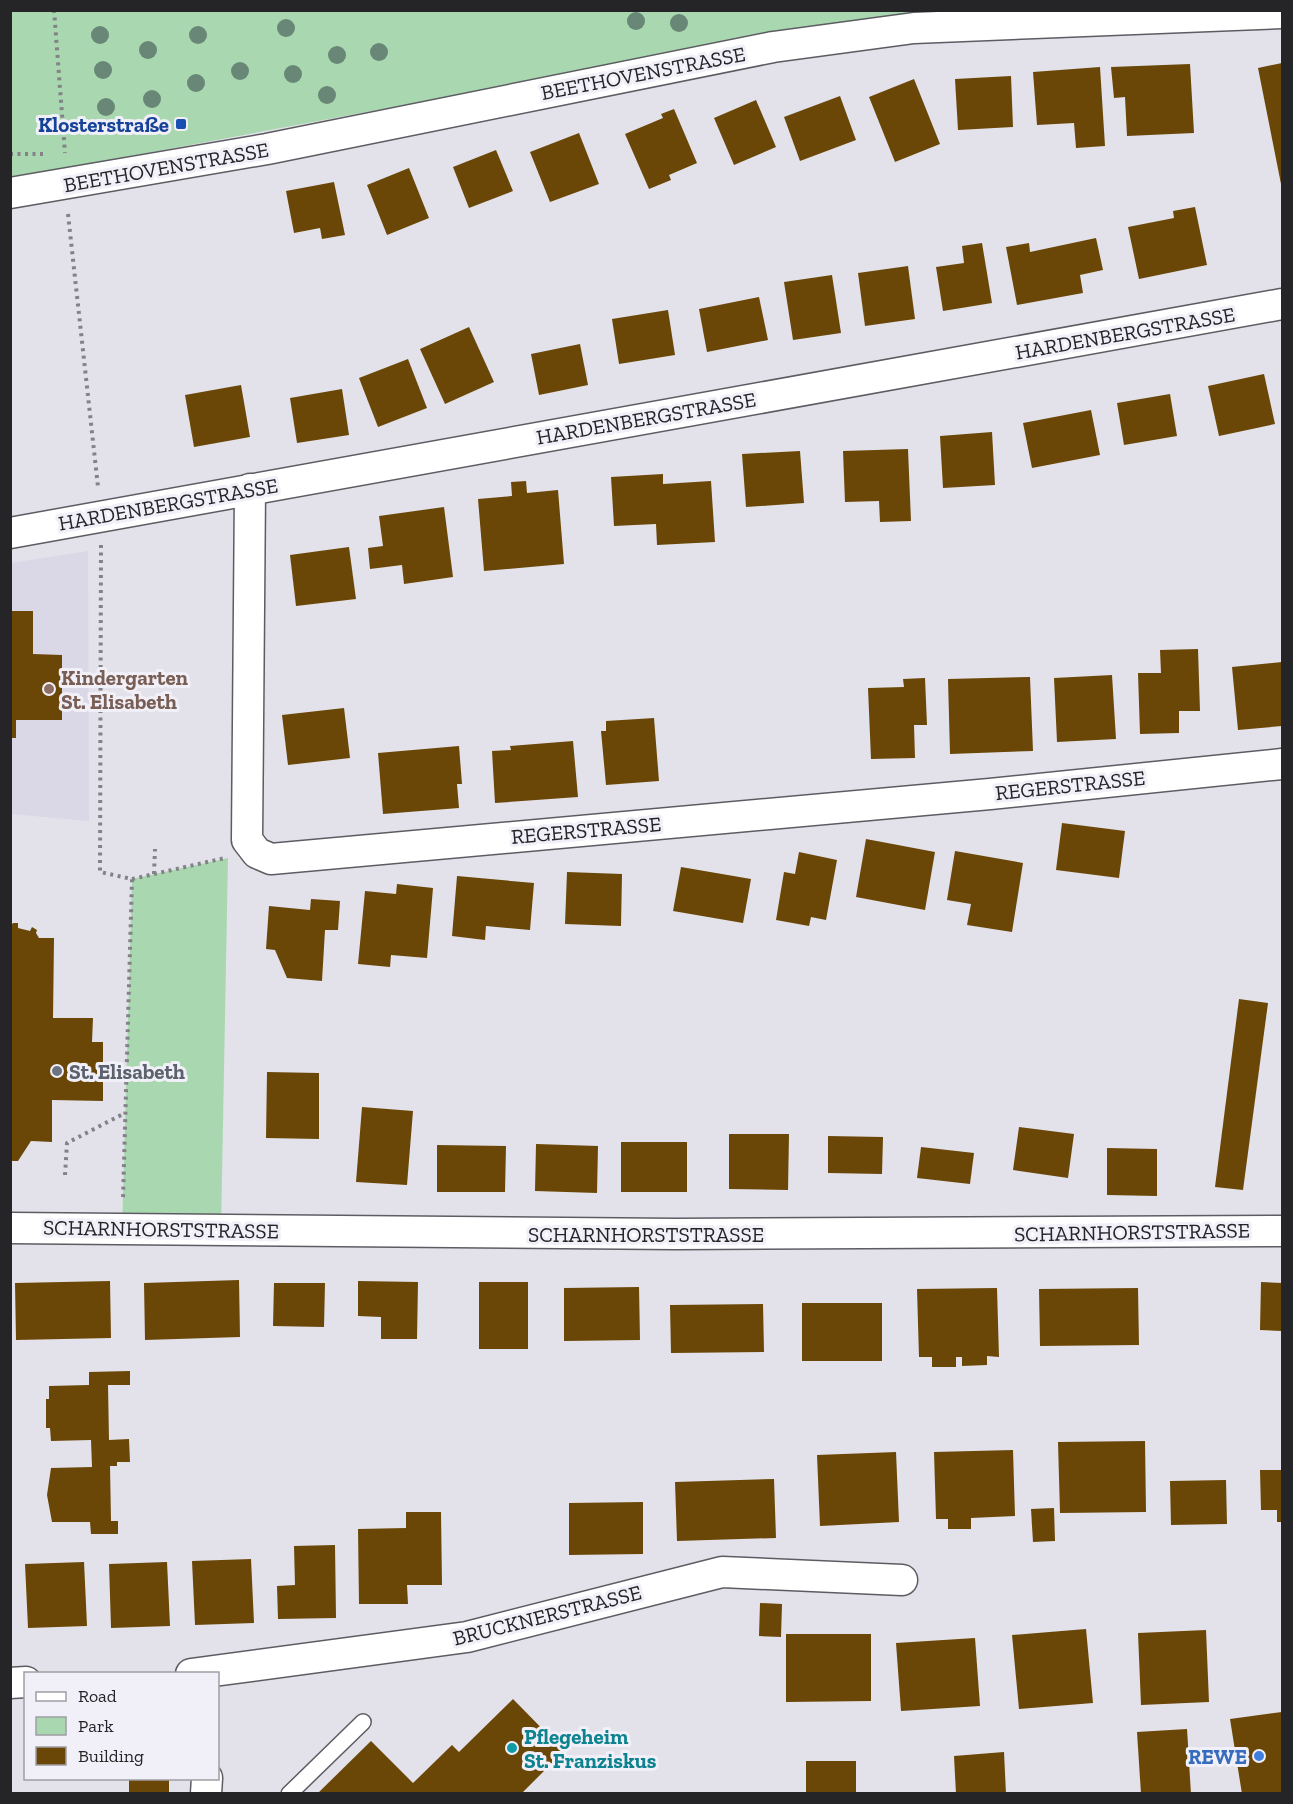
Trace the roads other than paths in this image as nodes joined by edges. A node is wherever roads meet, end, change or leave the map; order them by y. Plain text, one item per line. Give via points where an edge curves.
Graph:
1 (1282, 13) edge
2 (10, 193) edge
3 (1282, 304) edge
4 (250, 489) junction
5 (10, 533) edge
6 (1282, 764) edge
7 (10, 1228) edge
8 (1282, 1231) edge
9 (902, 1580) dead end
10 (210, 1672) edge
11 (363, 1722) dead end
12 (289, 1794) edge

1 - 2 street, BEETHOVENSTRASSE via 914,28 773,47 279,147
3 - 4 street, HARDENBERGSTRASSE
4 - 5 street, HARDENBERGSTRASSE
4 - 6 street, REGERSTRASSE via 247,840 257,854 270,859
7 - 8 street, SCHARNHORSTSTRASSE via 675,1234
9 - 10 street, BRUCKNERSTRASSE via 722,1572 467,1637
11 - 12 lane

